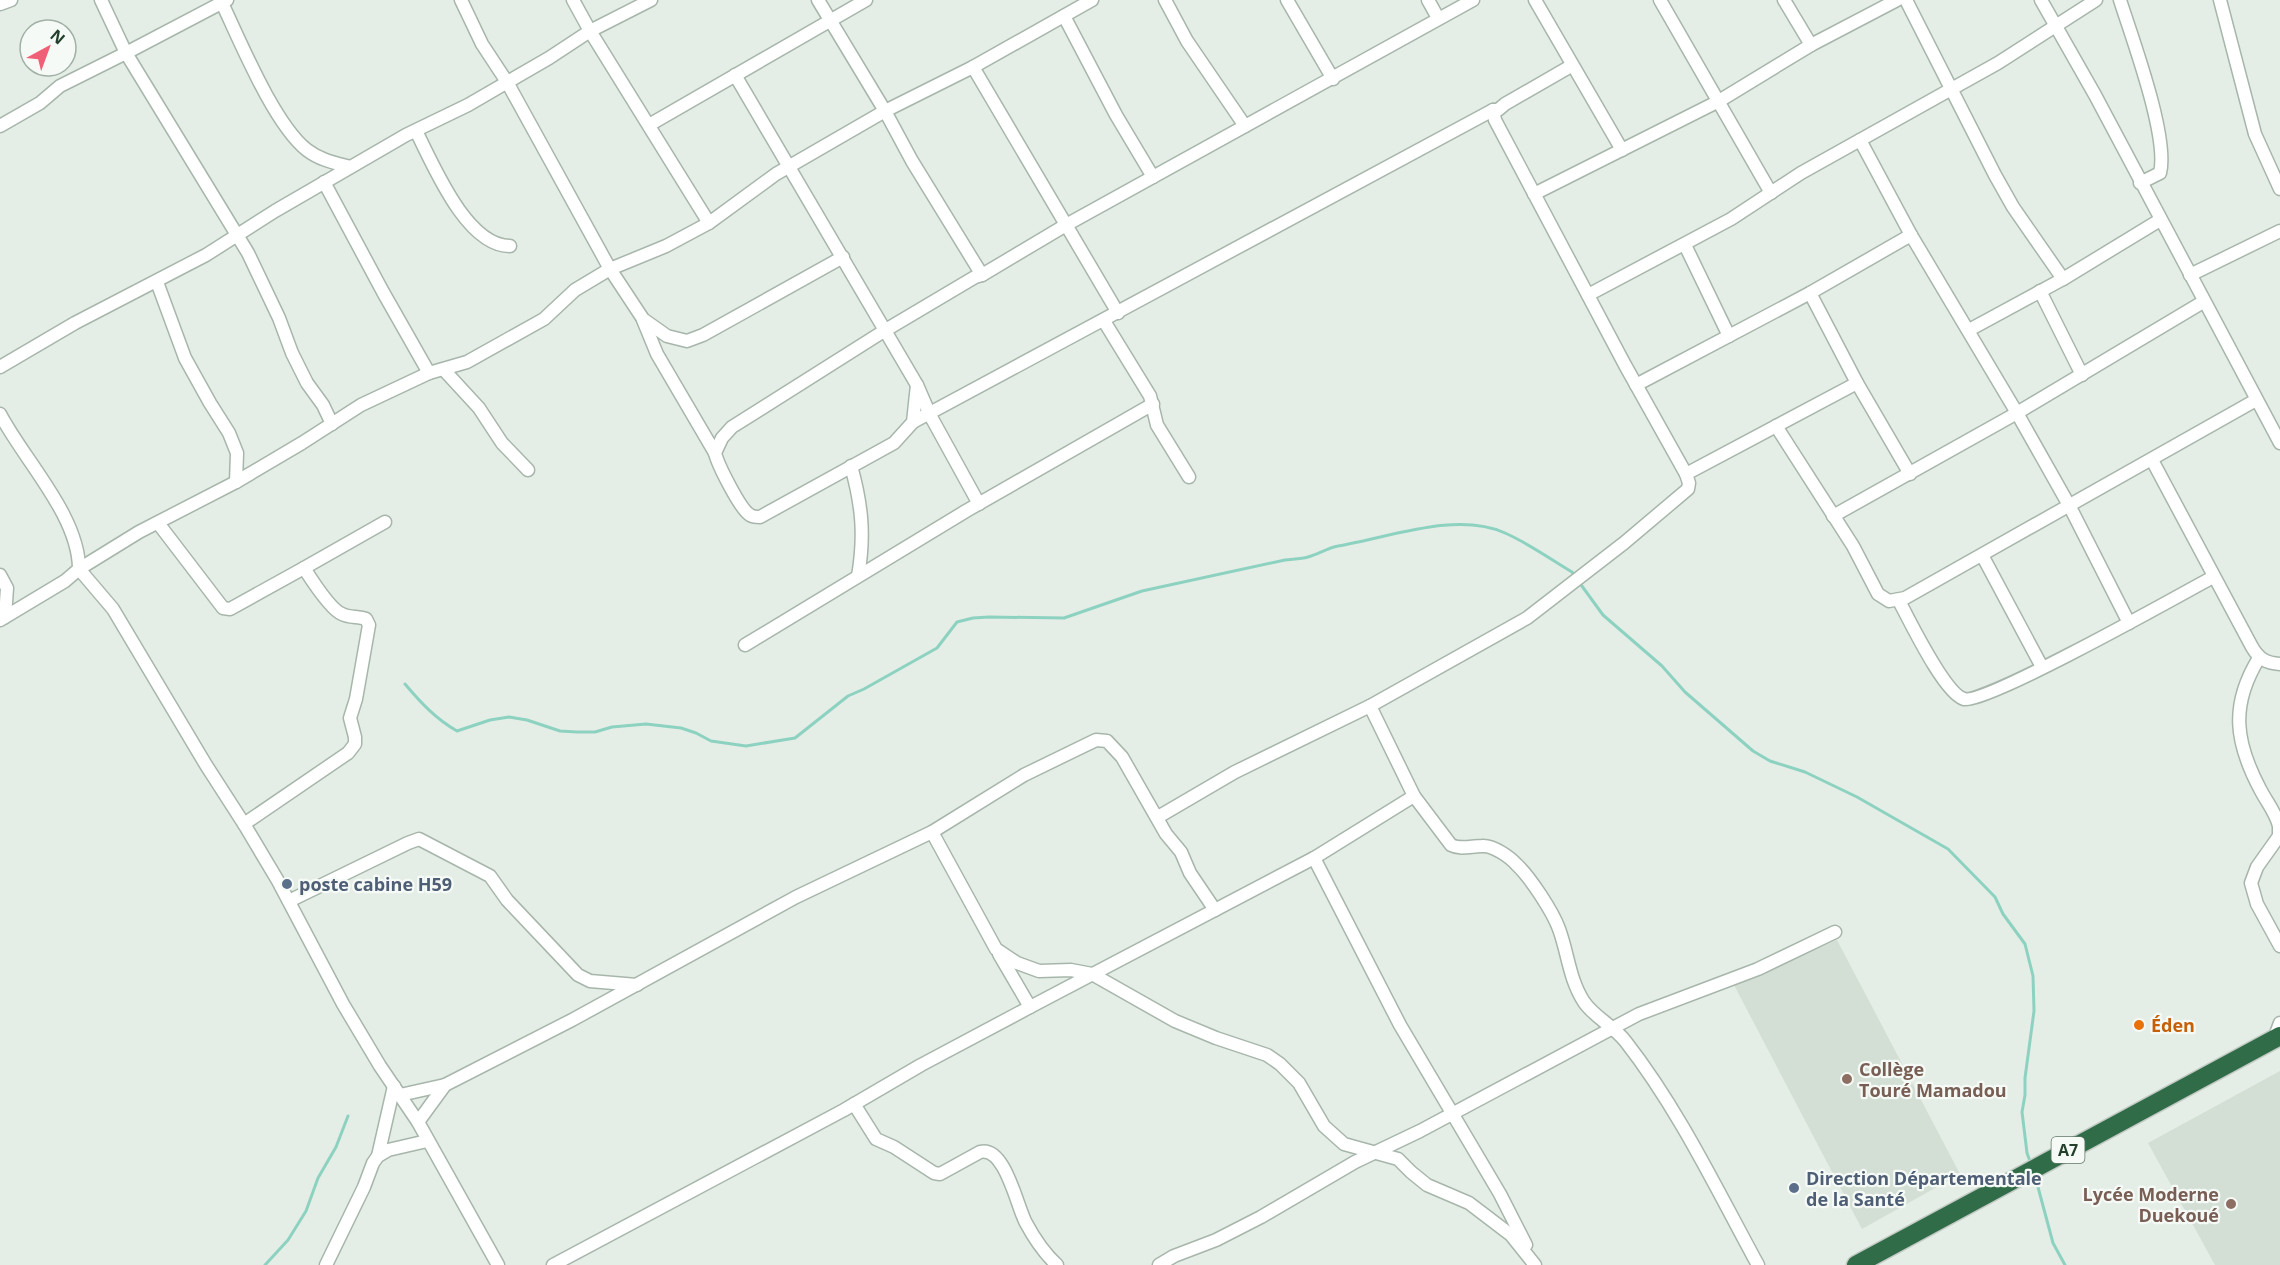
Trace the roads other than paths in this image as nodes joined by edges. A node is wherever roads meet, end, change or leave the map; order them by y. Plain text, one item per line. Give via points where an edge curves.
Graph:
1 (11, 0) edge
2 (101, 0) edge
3 (461, 0) edge
4 (573, 0) edge
5 (651, 0) edge
6 (818, 0) edge
7 (866, 0) edge
8 (1092, 0) edge
9 (1165, 0) edge
10 (1287, 0) edge
11 (1428, 0) edge
12 (1473, 0) edge
13 (1535, 0) edge
14 (1660, 0) edge
15 (1784, 0) edge
16 (1897, 0) edge
17 (1906, 0) edge
18 (2041, 0) edge
19 (2096, 0) edge
20 (2120, 0) edge
21 (2220, 0) edge
22 (224, 2) edge
23 (0, 4) edge
24 (1064, 16) junction
25 (1438, 18) junction
26 (830, 20) junction
27 (2056, 26) junction
28 (590, 31) junction
29 (1812, 45) junction
30 (126, 53) junction
31 (1571, 66) junction
32 (973, 67) junction
33 (735, 75) junction
34 (1333, 78) junction
35 (507, 82) junction
36 (1951, 91) junction
37 (1719, 101) junction
38 (1493, 110) junction
39 (885, 111) junction
40 (649, 125) junction
41 (0, 126) edge
42 (1245, 126) junction
43 (416, 131) junction
44 (1860, 140) junction
45 (1622, 150) junction
46 (350, 167) junction
47 (788, 167) junction
48 (1153, 177) junction
49 (324, 182) junction
50 (2140, 183) junction
51 (2280, 189) edge
52 (1771, 193) junction
53 (1534, 194) junction
54 (2160, 219) junction
55 (709, 223) junction
56 (1066, 225) junction
57 (2280, 231) edge
58 (236, 235) junction
59 (1911, 235) junction
60 (510, 246) dead end
61 (1685, 246) junction
62 (843, 257) junction
63 (610, 269) junction
64 (982, 275) junction
65 (2190, 275) junction
66 (2063, 279) junction
67 (158, 282) junction
68 (2040, 291) junction
69 (1810, 293) junction
70 (1588, 295) junction
71 (2203, 302) junction
72 (1118, 313) junction
73 (643, 318) junction
74 (1104, 321) junction
75 (1969, 330) junction
76 (884, 331) junction
77 (1730, 336) junction
78 (0, 367) edge
79 (444, 370) junction
80 (429, 373) junction
81 (2082, 375) junction
82 (1857, 384) junction
83 (918, 385) junction
84 (1636, 385) junction
85 (2256, 400) junction
86 (1154, 404) junction
87 (2018, 413) junction
88 (0, 414) edge
89 (930, 415) junction
90 (913, 422) junction
91 (332, 424) junction
92 (1776, 426) junction
93 (2280, 443) edge
94 (715, 453) junction
95 (2152, 460) junction
96 (851, 466) junction
97 (528, 470) dead end
98 (1686, 474) junction
99 (1910, 474) junction
100 (1189, 477) dead end
101 (236, 482) junction
102 (979, 504) junction
103 (2070, 507) junction
104 (1833, 516) junction
105 (386, 522) dead end
106 (158, 523) junction
107 (1982, 555) junction
108 (304, 568) junction
109 (79, 569) junction
110 (0, 575) edge
111 (858, 576) junction
112 (2213, 577) junction
113 (1899, 601) junction
114 (3, 618) edge
115 (2129, 622) junction
116 (745, 645) dead end
117 (2259, 658) junction
118 (2280, 664) edge
119 (2042, 667) junction
120 (1370, 706) junction
121 (1414, 796) junction
122 (1158, 817) junction
123 (244, 824) junction
124 (932, 831) junction
125 (1314, 858) junction
126 (289, 901) junction
127 (1215, 910) junction
128 (1835, 932) dead end
129 (2280, 946) edge
130 (996, 949) junction
131 (1092, 974) junction
132 (637, 985) junction
133 (1030, 1007) junction
134 (1613, 1028) junction
135 (2278, 1033) edge
136 (445, 1085) junction
137 (397, 1091) junction
138 (854, 1104) junction
139 (1452, 1114) junction
140 (418, 1122) junction
141 (427, 1141) junction
142 (1376, 1152) junction
143 (378, 1156) junction
144 (326, 1265) edge
145 (498, 1265) edge
146 (553, 1265) edge
147 (1057, 1265) edge
148 (1159, 1265) edge
149 (1536, 1265) edge
150 (1758, 1265) edge
151 (1856, 1265) edge

1 - 23 street
2 - 30 street
3 - 35 street via 482,44
4 - 28 street
5 - 28 street
6 - 26 street
7 - 26 street
8 - 24 street
9 - 42 street via 1193,50
10 - 34 street
11 - 25 street
12 - 25 street
13 - 31 street
14 - 37 street
15 - 29 street
16 - 29 street
17 - 36 street
18 - 27 street
19 - 27 street
20 - 50 street via 2152,103 2163,162 2160,173
21 - 51 street via 2255,134
22 - 30 street
22 - 46 street via 261,83 291,133 318,157
24 - 32 street
24 - 48 street
25 - 34 street
26 - 33 street
26 - 39 street
27 - 36 street
27 - 50 street
28 - 35 street
28 - 40 street
29 - 37 street
30 - 41 street via 60,86 40,103
30 - 58 street
31 - 38 street
31 - 45 street
32 - 39 street
32 - 56 street
33 - 40 street
33 - 47 street
34 - 42 street
35 - 43 street
35 - 63 street
36 - 44 street
36 - 66 street via 2013,207
37 - 45 street
37 - 52 street
38 - 53 street via 1497,127
38 - 72 street
39 - 47 street
39 - 64 street
40 - 55 street
42 - 48 street
43 - 46 street
43 - 60 street via 470,224 487,240
44 - 52 street
44 - 59 street
45 - 53 street
46 - 49 street
47 - 55 street
47 - 62 street
48 - 56 street
49 - 58 street
49 - 80 street
50 - 54 street
52 - 61 street
53 - 70 street
54 - 65 street
54 - 66 street
55 - 63 street
56 - 64 street
56 - 72 street
57 - 65 street
58 - 67 street
58 - 91 street via 248,253 307,383
59 - 69 street
59 - 75 street
61 - 70 street
61 - 77 street
62 - 73 street via 693,340 667,336
62 - 76 street
63 - 73 street
63 - 79 street via 575,291 544,319 467,362
64 - 76 street
65 - 71 street
66 - 68 street
67 - 78 street via 75,323
67 - 101 street via 185,358 229,432 237,453
68 - 75 street
68 - 81 street
69 - 77 street
69 - 82 street
70 - 84 street
71 - 81 street
71 - 85 street
72 - 74 street
73 - 94 street via 657,354
74 - 86 street
74 - 89 street
75 - 87 street
76 - 83 street
76 - 94 street via 732,427
77 - 84 street
79 - 80 street
79 - 97 street
80 - 91 street via 370,400
81 - 87 street
82 - 92 street
82 - 99 street
83 - 89 street
83 - 90 street
84 - 98 street
85 - 93 street
85 - 95 street
86 - 100 street via 1157,425
86 - 102 street
87 - 99 street
87 - 103 street
88 - 109 street via 58,505 74,543
89 - 90 street
89 - 102 street
90 - 96 street via 894,443
91 - 101 street
92 - 98 street
92 - 104 street
94 - 96 street via 741,504 750,515 760,518
95 - 103 street
95 - 112 street
96 - 111 street via 861,502 863,544
98 - 120 street via 1686,492 1527,618
99 - 104 street
101 - 106 street
102 - 111 street
103 - 107 street
103 - 115 street
104 - 113 street via 1878,594 1889,601
105 - 108 street
106 - 108 street via 223,608 230,609
106 - 109 street
107 - 113 street
107 - 119 street
108 - 123 street via 335,609 343,615 366,619 369,625 351,718 355,744 348,753
109 - 114 street
109 - 123 street via 113,609
110 - 114 street via 7,588
111 - 116 street
112 - 115 street
112 - 117 street
113 - 119 street via 1942,677 1961,697 1979,698
115 - 119 street
117 - 118 street
117 - 129 street via 2244,685 2239,725 2249,766 2279,826 2279,836 2257,867 2252,883 2257,904
120 - 121 street
120 - 122 street via 1235,772
121 - 125 street
121 - 134 street via 1451,845 1492,848 1517,864 1560,930 1572,977 1584,1002
122 - 124 street via 1116,748 1102,739 1024,776
122 - 127 street
123 - 126 street
124 - 130 street
124 - 132 street via 796,897
125 - 127 street
125 - 139 street via 1400,1026
126 - 132 street via 419,839 490,876 507,900 578,975 590,981
126 - 137 street via 343,1004
127 - 131 street
128 - 134 street via 1758,969 1664,1004
130 - 131 street via 1039,971
130 - 133 street
131 - 133 street
131 - 142 street via 1175,1021 1267,1055 1299,1083 1321,1122 1334,1135 1353,1148
132 - 136 street
133 - 138 street
134 - 139 street
134 - 150 street via 1668,1104
135 - 151 highway, A7
136 - 137 street
136 - 140 street
137 - 140 street
137 - 143 street
138 - 146 street
138 - 147 street via 873,1137 934,1173 940,1174 980,1152 992,1153 1010,1178 1026,1223
139 - 142 street
139 - 149 street via 1500,1194
140 - 141 street
141 - 143 street
141 - 145 street
142 - 148 street via 1234,1231
142 - 149 street via 1398,1159 1427,1185 1475,1207 1511,1235
143 - 144 street

